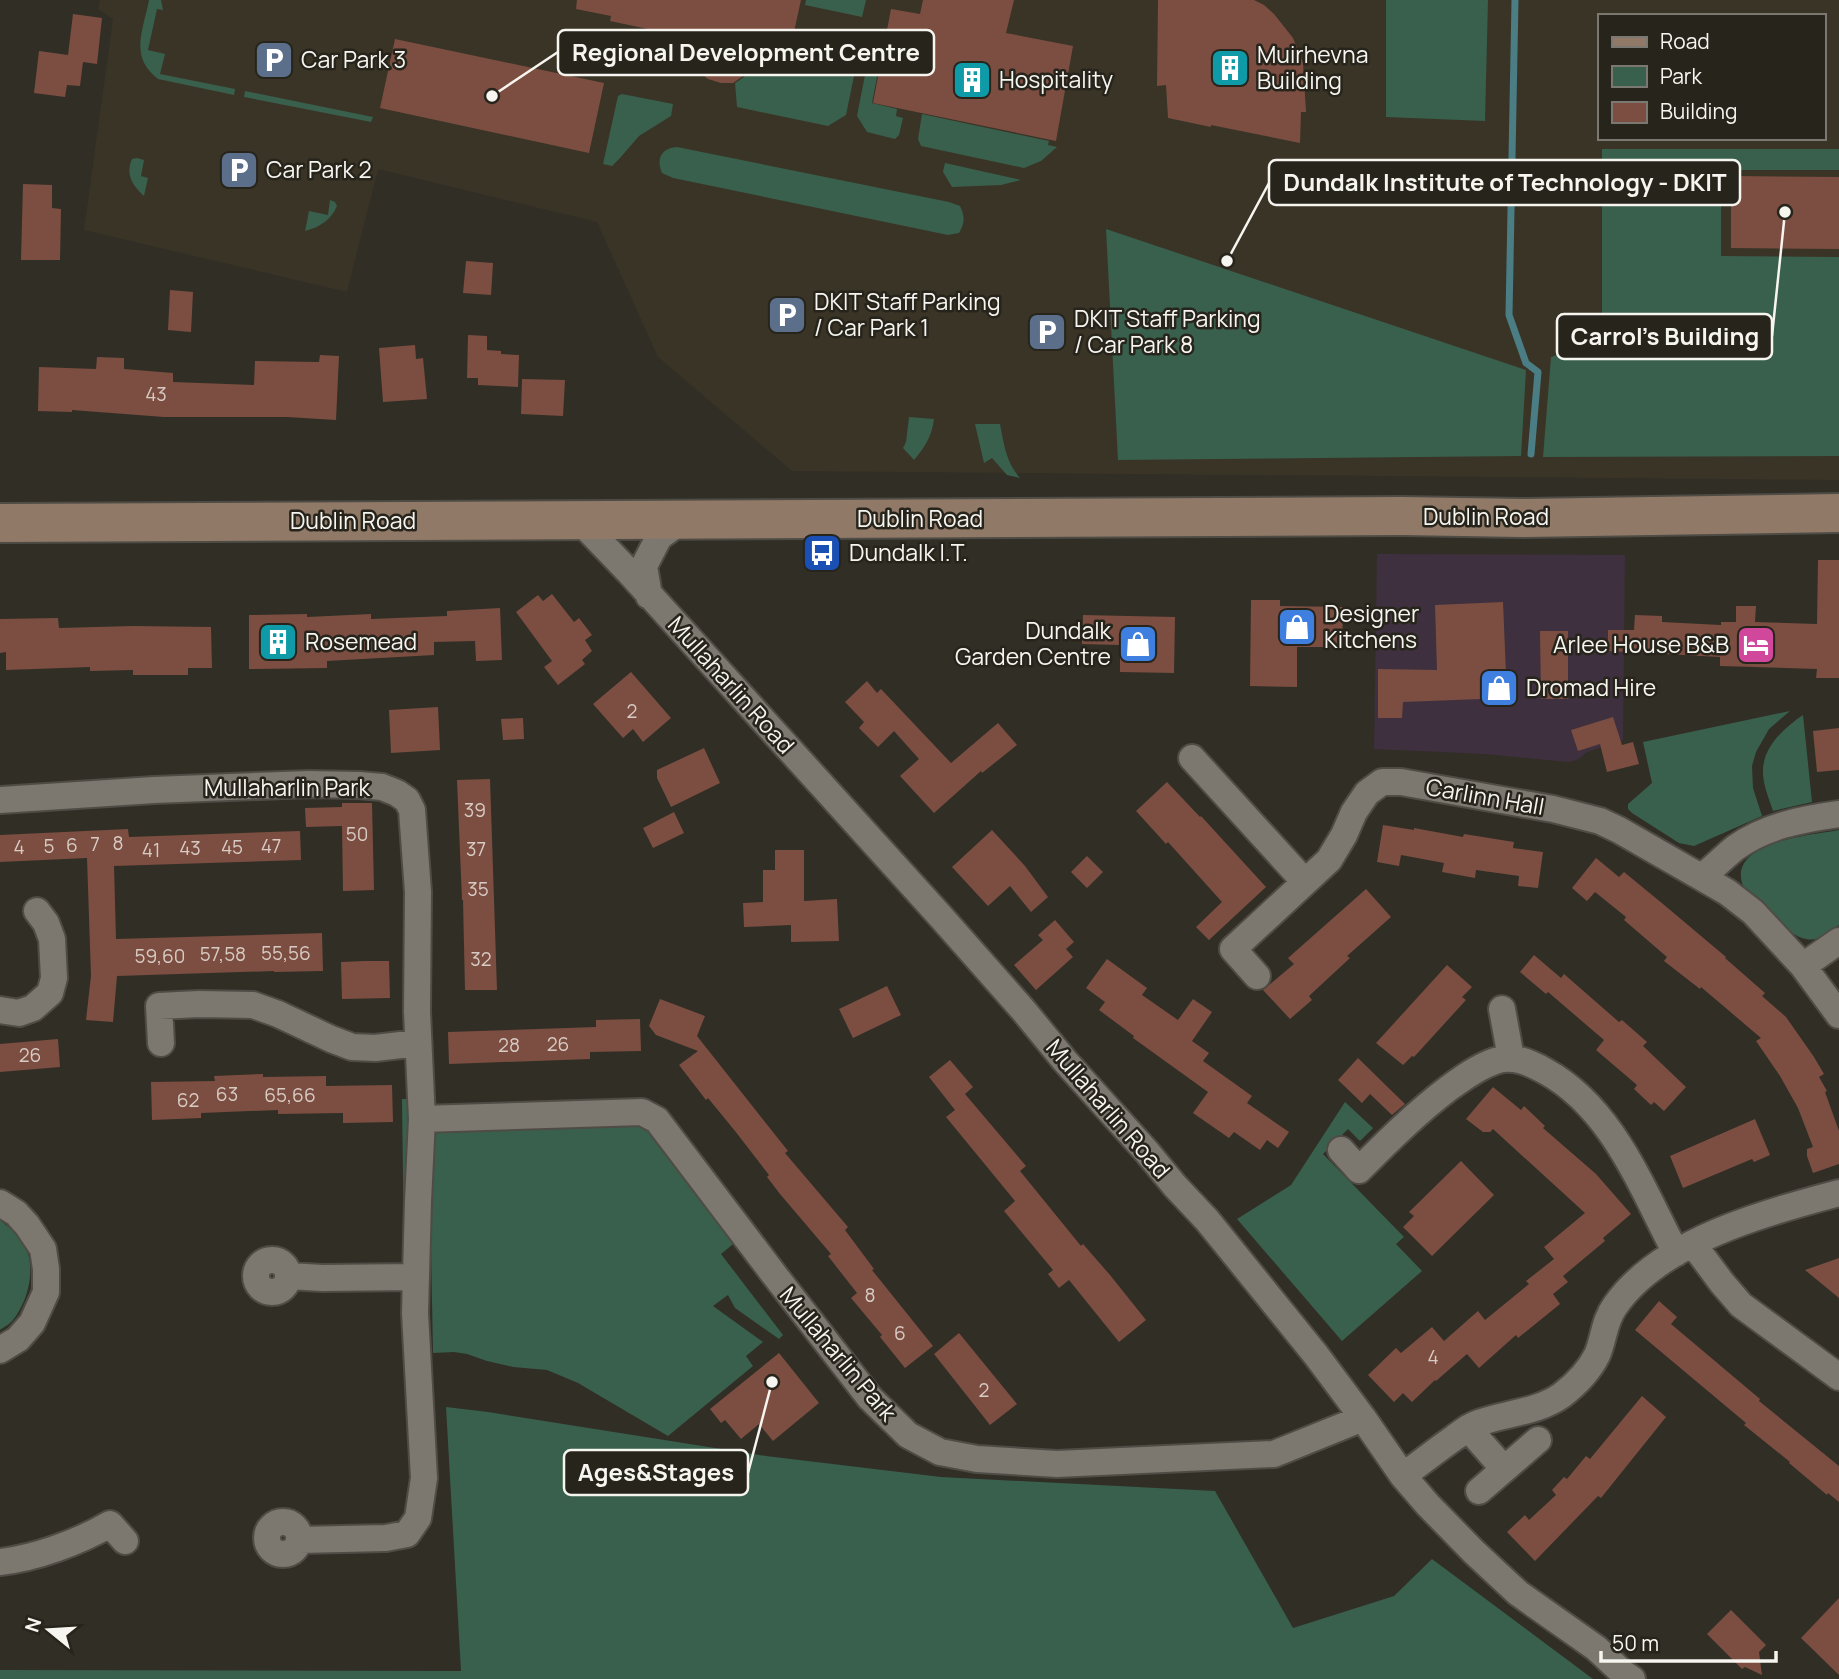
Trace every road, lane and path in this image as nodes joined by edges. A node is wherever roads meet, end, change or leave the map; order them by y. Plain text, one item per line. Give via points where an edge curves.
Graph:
1 (1839, 513) edge
2 (681, 521) junction
3 (580, 522) junction
4 (0, 523) edge
5 (649, 596) junction
6 (1192, 758) dead end
7 (0, 800) edge
8 (1839, 814) edge
9 (1702, 877) junction
10 (1305, 882) junction
11 (37, 911) dead end
12 (1839, 941) edge
13 (1803, 966) junction
14 (1257, 976) dead end
15 (1502, 1009) dead end
16 (0, 1010) edge
17 (1839, 1015) edge
18 (161, 1043) dead end
19 (418, 1043) junction
20 (1511, 1058) junction
21 (422, 1119) junction
22 (1341, 1150) dead end
23 (1839, 1193) edge
24 (0, 1203) edge
25 (1685, 1249) junction
26 (289, 1276) dead end
27 (415, 1278) junction
28 (0, 1350) edge
29 (1839, 1377) edge
30 (1363, 1418) junction
31 (1468, 1428) junction
32 (1538, 1440) dead end
33 (1504, 1469) junction
34 (1403, 1476) junction
35 (1479, 1491) dead end
36 (299, 1540) dead end
37 (125, 1541) dead end
38 (0, 1562) edge
39 (1632, 1679) edge

1 - 2 main road, Dublin Road
2 - 3 main road, Dublin Road
2 - 5 street, Mullaharlin Road via 659,537 644,566
3 - 4 main road, Dublin Road
3 - 5 street
5 - 30 street, Mullaharlin Road via 1208,1220
6 - 10 street
7 - 19 street, Mullaharlin Park via 296,785 359,785 397,793 412,810 418,892
8 - 9 street via 1763,832
9 - 10 street, Carlinn Hall via 1600,821 1553,809 1382,782 1367,793 1328,860
9 - 13 street, Carlinn Hall via 1753,912
10 - 14 street, Carlinn Hall via 1233,949
11 - 16 street via 52,939 50,993 19,1013
12 - 13 street
13 - 17 street, Carlinn Hall
15 - 20 street
18 - 19 street via 159,1006 199,1004 253,1006 352,1047
19 - 21 street, Mullaharlin Park
20 - 22 street via 1477,1069 1458,1082 1412,1117 1359,1170
20 - 25 street via 1559,1078 1585,1101 1605,1124
21 - 27 street, Mullaharlin Park
21 - 30 street, Mullaharlin Park via 642,1112 657,1120 870,1398 908,1436 940,1452 1057,1464 1274,1454
23 - 25 street via 1749,1220
24 - 28 street via 27,1225 43,1249 46,1269 46,1292 32,1323
25 - 29 street via 1741,1305
25 - 31 street via 1650,1269 1622,1296 1605,1325 1597,1354 1583,1376 1561,1396
26 - 27 street
27 - 36 street, Mullaharlin Park via 424,1478 418,1518 407,1534
30 - 34 street, Mullaharlin Road
31 - 33 street
31 - 34 street
32 - 33 street
33 - 35 street
34 - 39 street, Mullaharlin Road via 1518,1593
37 - 38 street via 110,1524 42,1553

